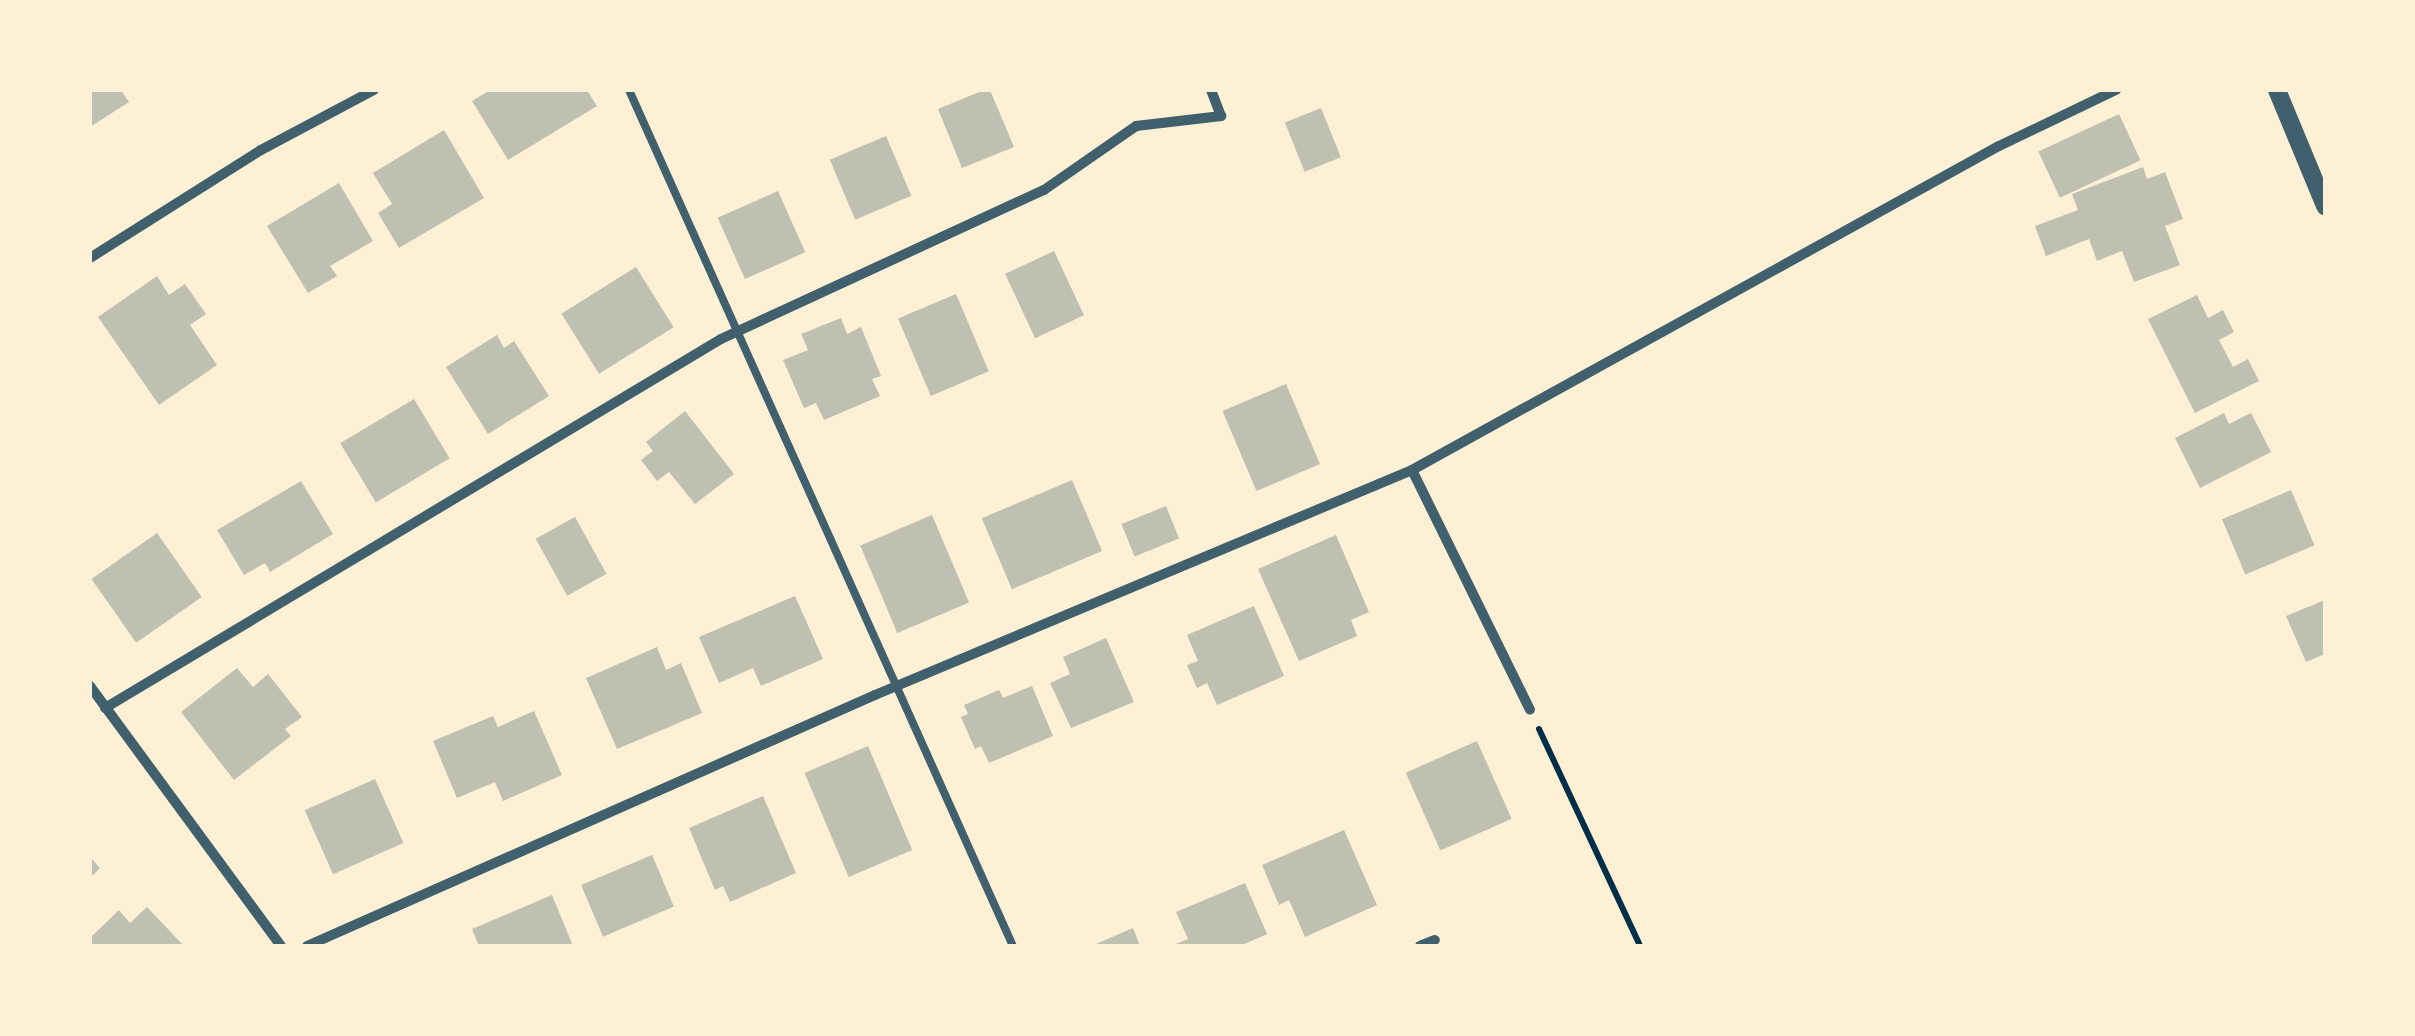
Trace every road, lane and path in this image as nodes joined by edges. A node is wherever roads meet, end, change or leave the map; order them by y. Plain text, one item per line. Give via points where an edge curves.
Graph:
1 (374, 90) edge
2 (629, 90) edge
3 (1211, 90) edge
4 (2116, 90) edge
5 (2277, 90) edge
6 (2325, 206) edge
7 (90, 258) edge
8 (738, 331) junction
9 (1412, 470) junction
10 (90, 686) edge
11 (894, 687) junction
12 (105, 708) junction
13 (1530, 710) joint
14 (1435, 940) dead end
15 (281, 946) edge
16 (307, 946) edge
17 (1013, 946) edge
18 (1420, 946) edge
19 (1640, 946) edge

1 - 7 street via 262,150
2 - 8 lane
3 - 8 street via 1221,116 1136,126 1044,190
4 - 9 street via 1999,146
5 - 6 street
8 - 11 lane
8 - 12 street
9 - 11 street
9 - 13 street
10 - 12 street
11 - 16 street
11 - 17 lane
12 - 15 street
13 - 19 path
14 - 18 street

